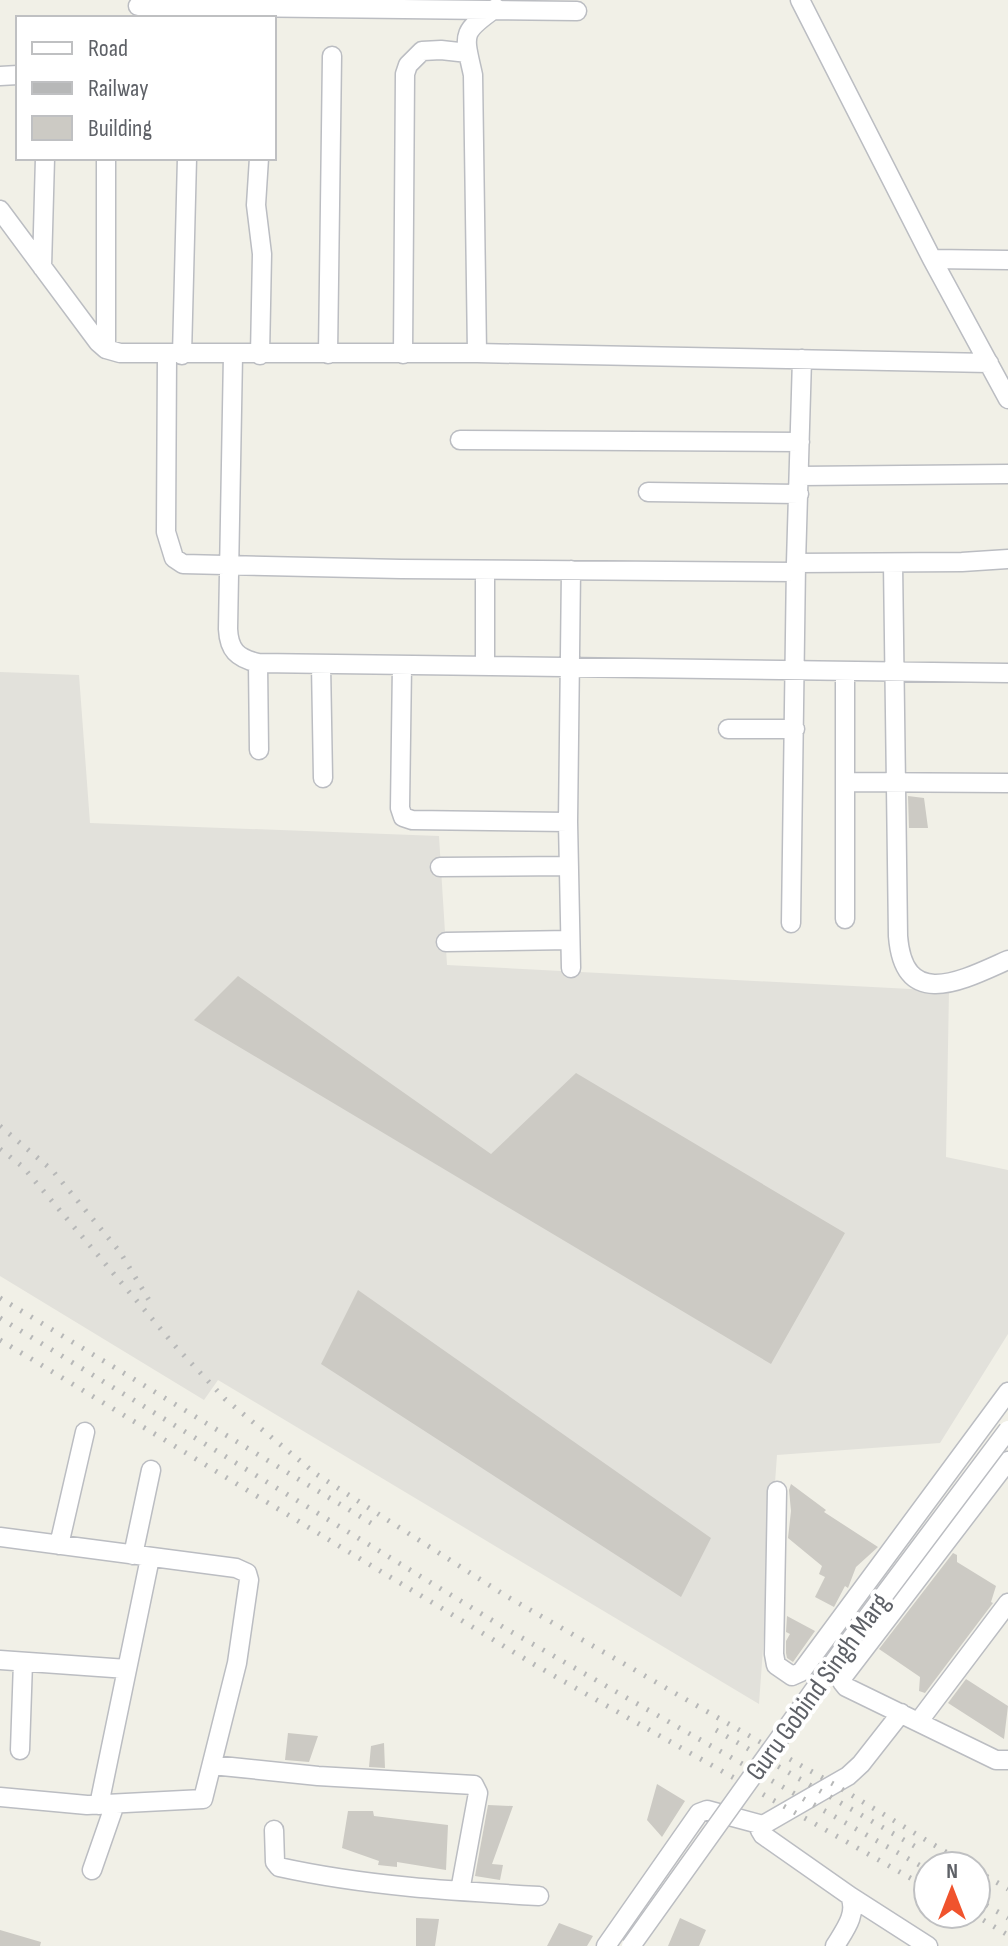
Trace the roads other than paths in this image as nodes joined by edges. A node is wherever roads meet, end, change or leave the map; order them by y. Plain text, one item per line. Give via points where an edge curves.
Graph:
1 (800, 0) edge
2 (199, 3) edge
3 (501, 5) edge
4 (138, 6) dead end
5 (577, 11) dead end
6 (468, 53) junction
7 (332, 56) dead end
8 (45, 160) edge
9 (106, 160) edge
10 (187, 160) edge
11 (259, 160) edge
12 (0, 210) edge
13 (932, 259) junction
14 (1008, 260) edge
15 (42, 267) junction
16 (106, 349) junction
17 (477, 353) junction
18 (328, 354) junction
19 (403, 354) junction
20 (174, 355) junction
21 (233, 355) junction
22 (260, 355) junction
23 (802, 359) junction
24 (989, 363) junction
25 (1008, 399) edge
26 (460, 440) dead end
27 (800, 442) junction
28 (1008, 474) edge
29 (800, 485) junction
30 (648, 492) dead end
31 (1008, 559) edge
32 (893, 563) junction
33 (229, 566) junction
34 (796, 568) junction
35 (485, 570) junction
36 (571, 570) junction
37 (258, 663) junction
38 (321, 664) junction
39 (402, 665) junction
40 (485, 666) junction
41 (569, 667) junction
42 (796, 670) junction
43 (845, 672) junction
44 (894, 672) junction
45 (1008, 673) edge
46 (728, 729) dead end
47 (795, 729) junction
48 (259, 750) dead end
49 (323, 778) dead end
50 (845, 782) junction
51 (897, 782) junction
52 (1008, 783) edge
53 (568, 822) junction
54 (569, 866) junction
55 (440, 867) dead end
56 (845, 919) dead end
57 (791, 923) dead end
58 (570, 940) junction
59 (446, 942) dead end
60 (1008, 960) edge
61 (571, 968) dead end
62 (1008, 1392) edge
63 (1008, 1430) edge
64 (85, 1432) dead end
65 (1008, 1461) edge
66 (151, 1470) dead end
67 (777, 1491) dead end
68 (0, 1538) edge
69 (59, 1545) junction
70 (141, 1557) junction
71 (1008, 1603) edge
72 (1002, 1619) edge
73 (0, 1660) edge
74 (23, 1662) junction
75 (127, 1669) junction
76 (901, 1713) junction
77 (919, 1721) junction
78 (20, 1750) dead end
79 (1004, 1762) edge
80 (212, 1765) junction
81 (0, 1797) edge
82 (107, 1804) junction
83 (763, 1825) junction
84 (274, 1830) dead end
85 (92, 1870) dead end
86 (460, 1891) junction
87 (539, 1896) dead end
88 (850, 1896) junction
89 (606, 1946) edge
90 (631, 1946) edge
91 (835, 1946) edge
92 (928, 1946) edge

1 - 13 street
2 - 3 street
2 - 4 street
3 - 5 street
3 - 6 street via 471,27
6 - 17 street via 473,75
6 - 19 street via 422,51 405,74
7 - 18 street
8 - 15 street
9 - 16 street
10 - 20 street
11 - 22 street
12 - 15 street
13 - 14 street
13 - 24 street
15 - 16 street
16 - 20 street
17 - 19 street
17 - 23 street
18 - 19 street
18 - 22 street
20 - 21 street
20 - 33 street via 168,543 183,564
21 - 22 street
21 - 33 street
23 - 24 street
23 - 27 street
24 - 25 street
26 - 27 street
27 - 29 street
28 - 29 street
29 - 30 street
29 - 34 street
31 - 32 street
32 - 34 street
32 - 44 street
33 - 35 street
33 - 37 street via 229,640 238,657
34 - 36 street
34 - 42 street
35 - 36 street
35 - 40 street
36 - 41 street
37 - 38 street
37 - 48 street
38 - 39 street
38 - 49 street
39 - 40 street
39 - 53 street via 403,817
40 - 41 street
41 - 42 street
41 - 53 street
42 - 43 street
42 - 47 street
43 - 44 street
43 - 50 street
44 - 45 street
44 - 51 street
46 - 47 street
47 - 57 street
50 - 51 street
50 - 56 street
51 - 52 street
51 - 60 street via 898,936 906,969 919,980 940,985
53 - 54 street
54 - 55 street
54 - 58 street
58 - 59 street
58 - 61 street
62 - 67 street via 801,1672 792,1676 776,1665 774,1654
63 - 90 street, Guru Gobind Singh Marg, bridge
64 - 69 street
65 - 76 street via 842,1678 846,1687
66 - 70 street
68 - 69 street
69 - 70 street
70 - 75 street
70 - 80 street via 241,1569 248,1576 237,1663
71 - 72 street
72 - 77 street
73 - 74 street
74 - 75 street
74 - 78 street
75 - 82 street
76 - 77 street
76 - 83 street via 848,1776
77 - 79 street
80 - 82 street via 200,1801
80 - 86 street via 474,1785 478,1793
81 - 82 street
82 - 85 street
83 - 88 street via 763,1835
83 - 89 street via 707,1810 699,1813
84 - 86 street via 279,1867
86 - 87 street
88 - 91 street via 851,1917
88 - 92 street

